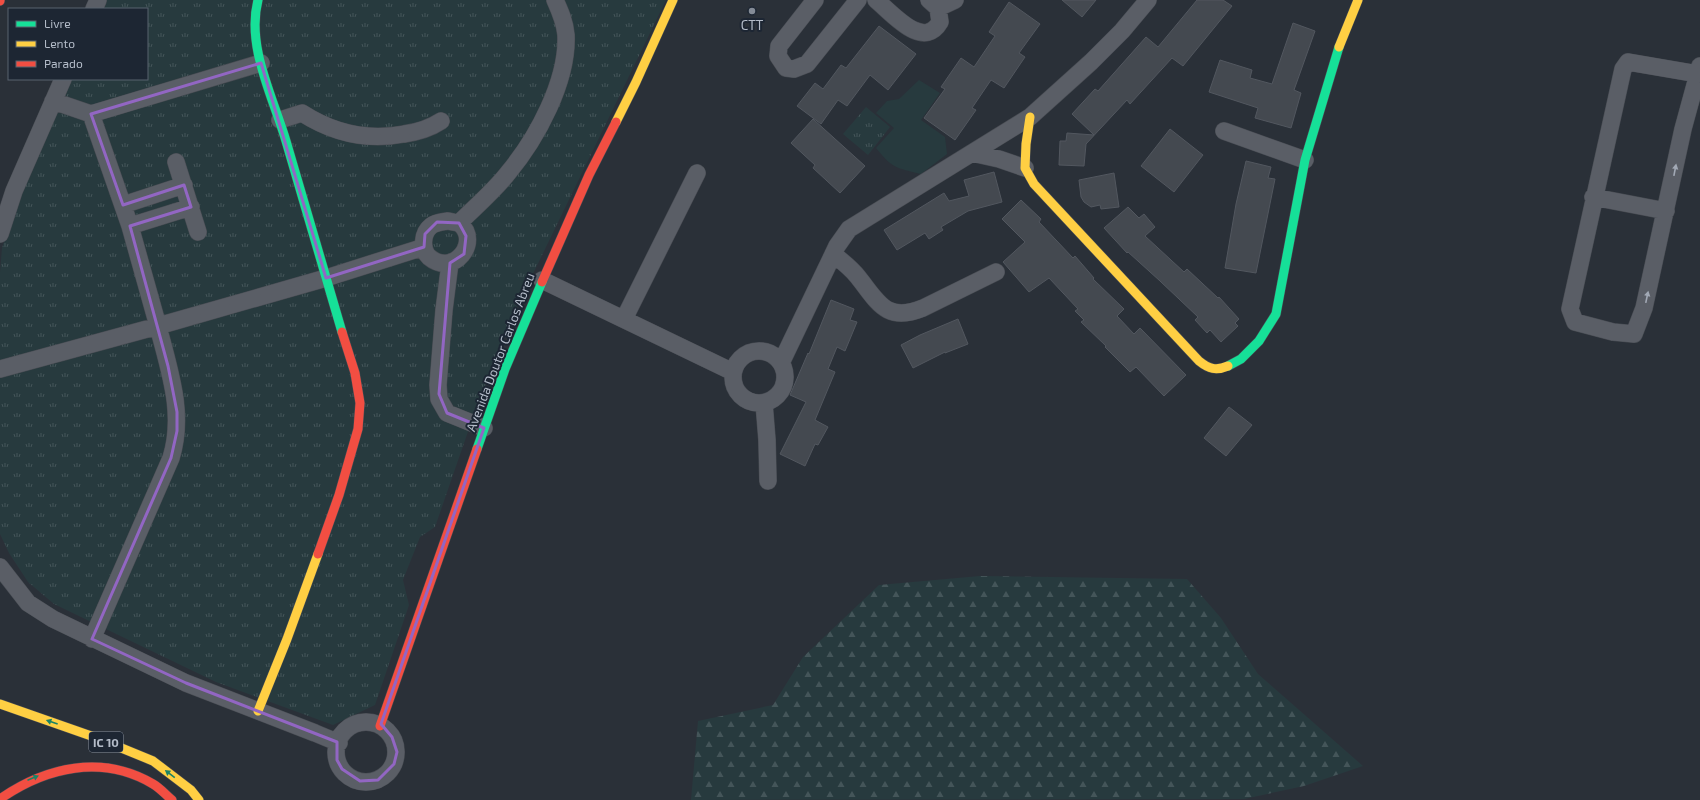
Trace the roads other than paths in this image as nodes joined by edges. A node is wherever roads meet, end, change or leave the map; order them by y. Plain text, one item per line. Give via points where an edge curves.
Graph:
1 (258, 0) edge
2 (555, 0) edge
3 (673, 0) edge
4 (815, 0) edge
5 (858, 0) edge
6 (876, 0) edge
7 (955, 0) edge
8 (1148, 0) edge
9 (1358, 0) edge
10 (933, 4) edge
11 (261, 63) junction
12 (1699, 70) edge
13 (63, 80) edge
14 (53, 101) junction
15 (91, 114) junction
16 (1030, 117) junction
17 (280, 120) junction
18 (441, 121) dead end
19 (1224, 131) dead end
20 (972, 153) junction
21 (1305, 160) junction
22 (176, 162) dead end
23 (1025, 168) junction
24 (697, 172) dead end
25 (184, 185) junction
26 (1594, 197) junction
27 (123, 205) junction
28 (191, 207) junction
29 (1666, 211) junction
30 (459, 223) junction
31 (130, 226) junction
32 (198, 232) dead end
33 (0, 234) edge
34 (424, 247) junction
35 (833, 254) junction
36 (450, 263) junction
37 (996, 272) dead end
38 (326, 278) junction
39 (542, 280) junction
40 (624, 319) junction
41 (158, 326) junction
42 (781, 363) junction
43 (0, 369) edge
44 (733, 372) junction
45 (764, 403) junction
46 (484, 428) junction
47 (768, 480) dead end
48 (0, 567) edge
49 (92, 639) junction
50 (0, 704) edge
51 (258, 711) junction
52 (380, 726) junction
53 (339, 743) junction
54 (0, 799) edge
55 (172, 800) edge
56 (199, 800) edge

1 - 11 main road via 255,30
2 - 30 street via 564,20 566,50 545,116 528,147 507,175
3 - 39 main road, Avenida Doutor Carlos Abreu
4 - 5 street via 779,46 778,56 786,68 794,69 806,64
6 - 10 street via 912,30 923,34 938,25 940,18
7 - 10 street
8 - 16 street via 1122,31
9 - 21 main road via 1329,77
11 - 15 street
11 - 17 main road
12 - 26 street via 1628,62 1625,64
29 -> 12 street via 1683,129
13 - 14 street
14 - 15 street
14 - 33 street via 14,191
15 - 27 street
16 - 20 street
16 - 23 main road
17 - 18 street via 302,113 338,131 359,136 381,137 422,131
17 - 38 main road
19 - 21 street
20 - 23 street
20 - 35 street via 854,226 840,240
21 - 23 main road via 1273,323 1250,352 1234,363 1217,369 1208,368 1199,361 1034,184
22 - 25 street
24 - 40 street
25 - 27 street
25 - 28 street
26 - 29 street
26 -> 29 street via 1570,310 1575,322 1612,332 1634,334 1644,308
27 - 31 street
28 - 31 street
28 - 32 street
30 - 34 street via 437,222 429,227 425,234
30 - 36 street via 464,229 466,246 464,254
31 - 41 street
34 - 36 street via 426,254 433,260
34 - 38 street
35 - 37 street via 857,276 884,309 896,313 913,312 923,308
35 - 42 street
36 - 46 street via 438,374 440,399 447,413
38 - 41 street
38 - 51 main road via 356,373 360,395 360,422 339,495
39 - 40 street
39 - 46 main road, Avenida Doutor Carlos Abreu
40 - 44 street
41 - 43 street
41 - 49 street via 177,412 176,440 171,458
42 - 44 street via 767,352 758,351 742,357
42 - 45 street via 785,375 783,387 779,394
44 - 45 street via 735,388 740,396 755,403
45 - 47 street
46 - 52 main road, Avenida Doutor Carlos Abreu
48 - 49 street via 28,602 53,619
49 - 51 street via 186,683
56 -> 50 main road, IC 10 via 191,790 153,761 97,738
51 - 53 street
52 - 53 street via 364,722 349,728
52 - 53 street via 392,737 396,752 394,764 387,774 378,780 369,782 350,778 337,760
54 -> 55 main road, IC 10 via 38,776 56,771 93,767 112,769 149,781

